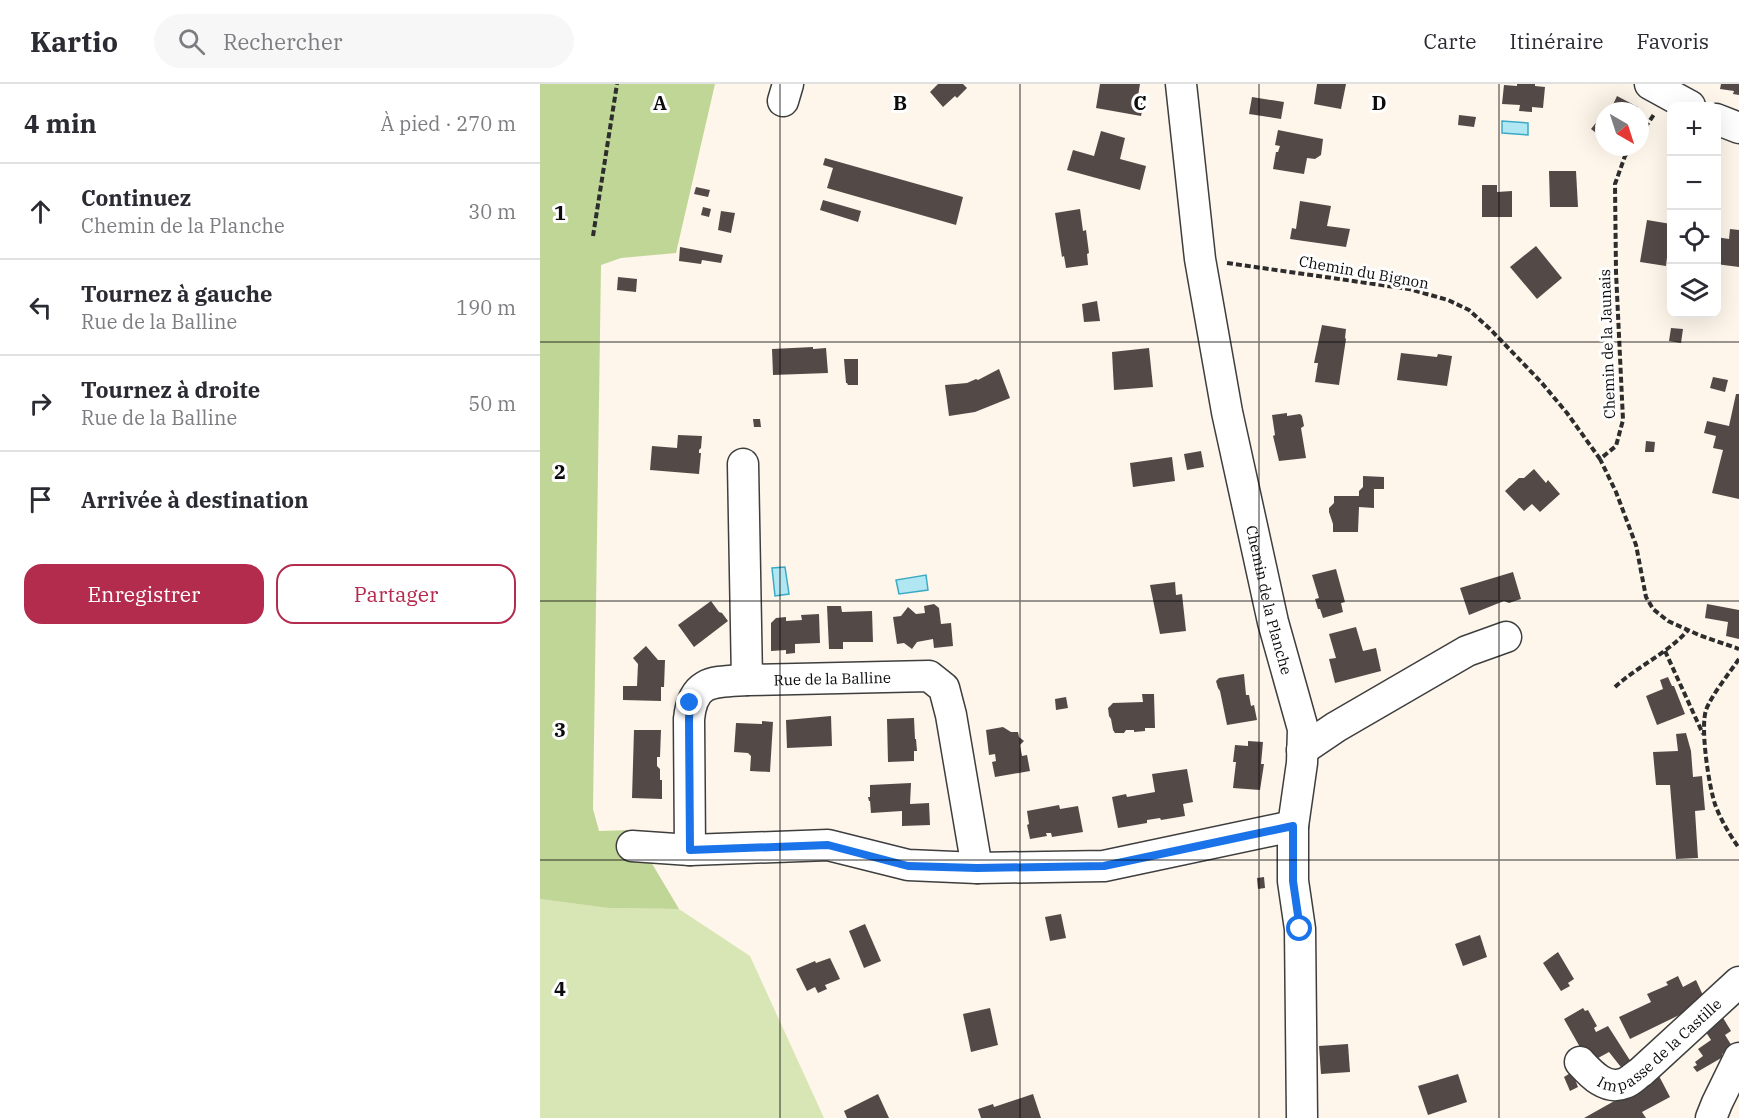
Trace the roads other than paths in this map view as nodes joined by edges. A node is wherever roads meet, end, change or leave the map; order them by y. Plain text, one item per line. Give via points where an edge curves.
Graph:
1 (1181, 84) edge
2 (1650, 84) edge
3 (1683, 102) edge
4 (1721, 120) edge
5 (1739, 128) edge
6 (743, 464) dead end
7 (1506, 637) dead end
8 (747, 680) junction
9 (1302, 750) junction
10 (1293, 826) junction
11 (633, 846) dead end
12 (690, 850) junction
13 (977, 868) junction
14 (1739, 982) edge
15 (1739, 1058) edge
16 (1580, 1062) dead end
17 (1302, 1118) edge
18 (1711, 1118) edge

1 - 9 street, Chemin de la Planche via 1200,259 1227,412 1270,610 1303,729
2 - 3 street
4 - 5 street
6 - 8 street
7 - 9 street via 1467,651
8 - 12 street, Rue de la Balline via 719,681 698,690 690,703
8 - 13 street, Rue de la Balline via 929,676 944,688
9 - 10 street, Chemin de la Planche
10 - 13 street via 1104,866
10 - 17 street, Chemin de la Planche via 1293,881 1300,929
11 - 12 street
12 - 13 street via 828,845 908,866
14 - 16 street, Impasse de la Castille via 1625,1083 1613,1086 1596,1078
15 - 18 street

